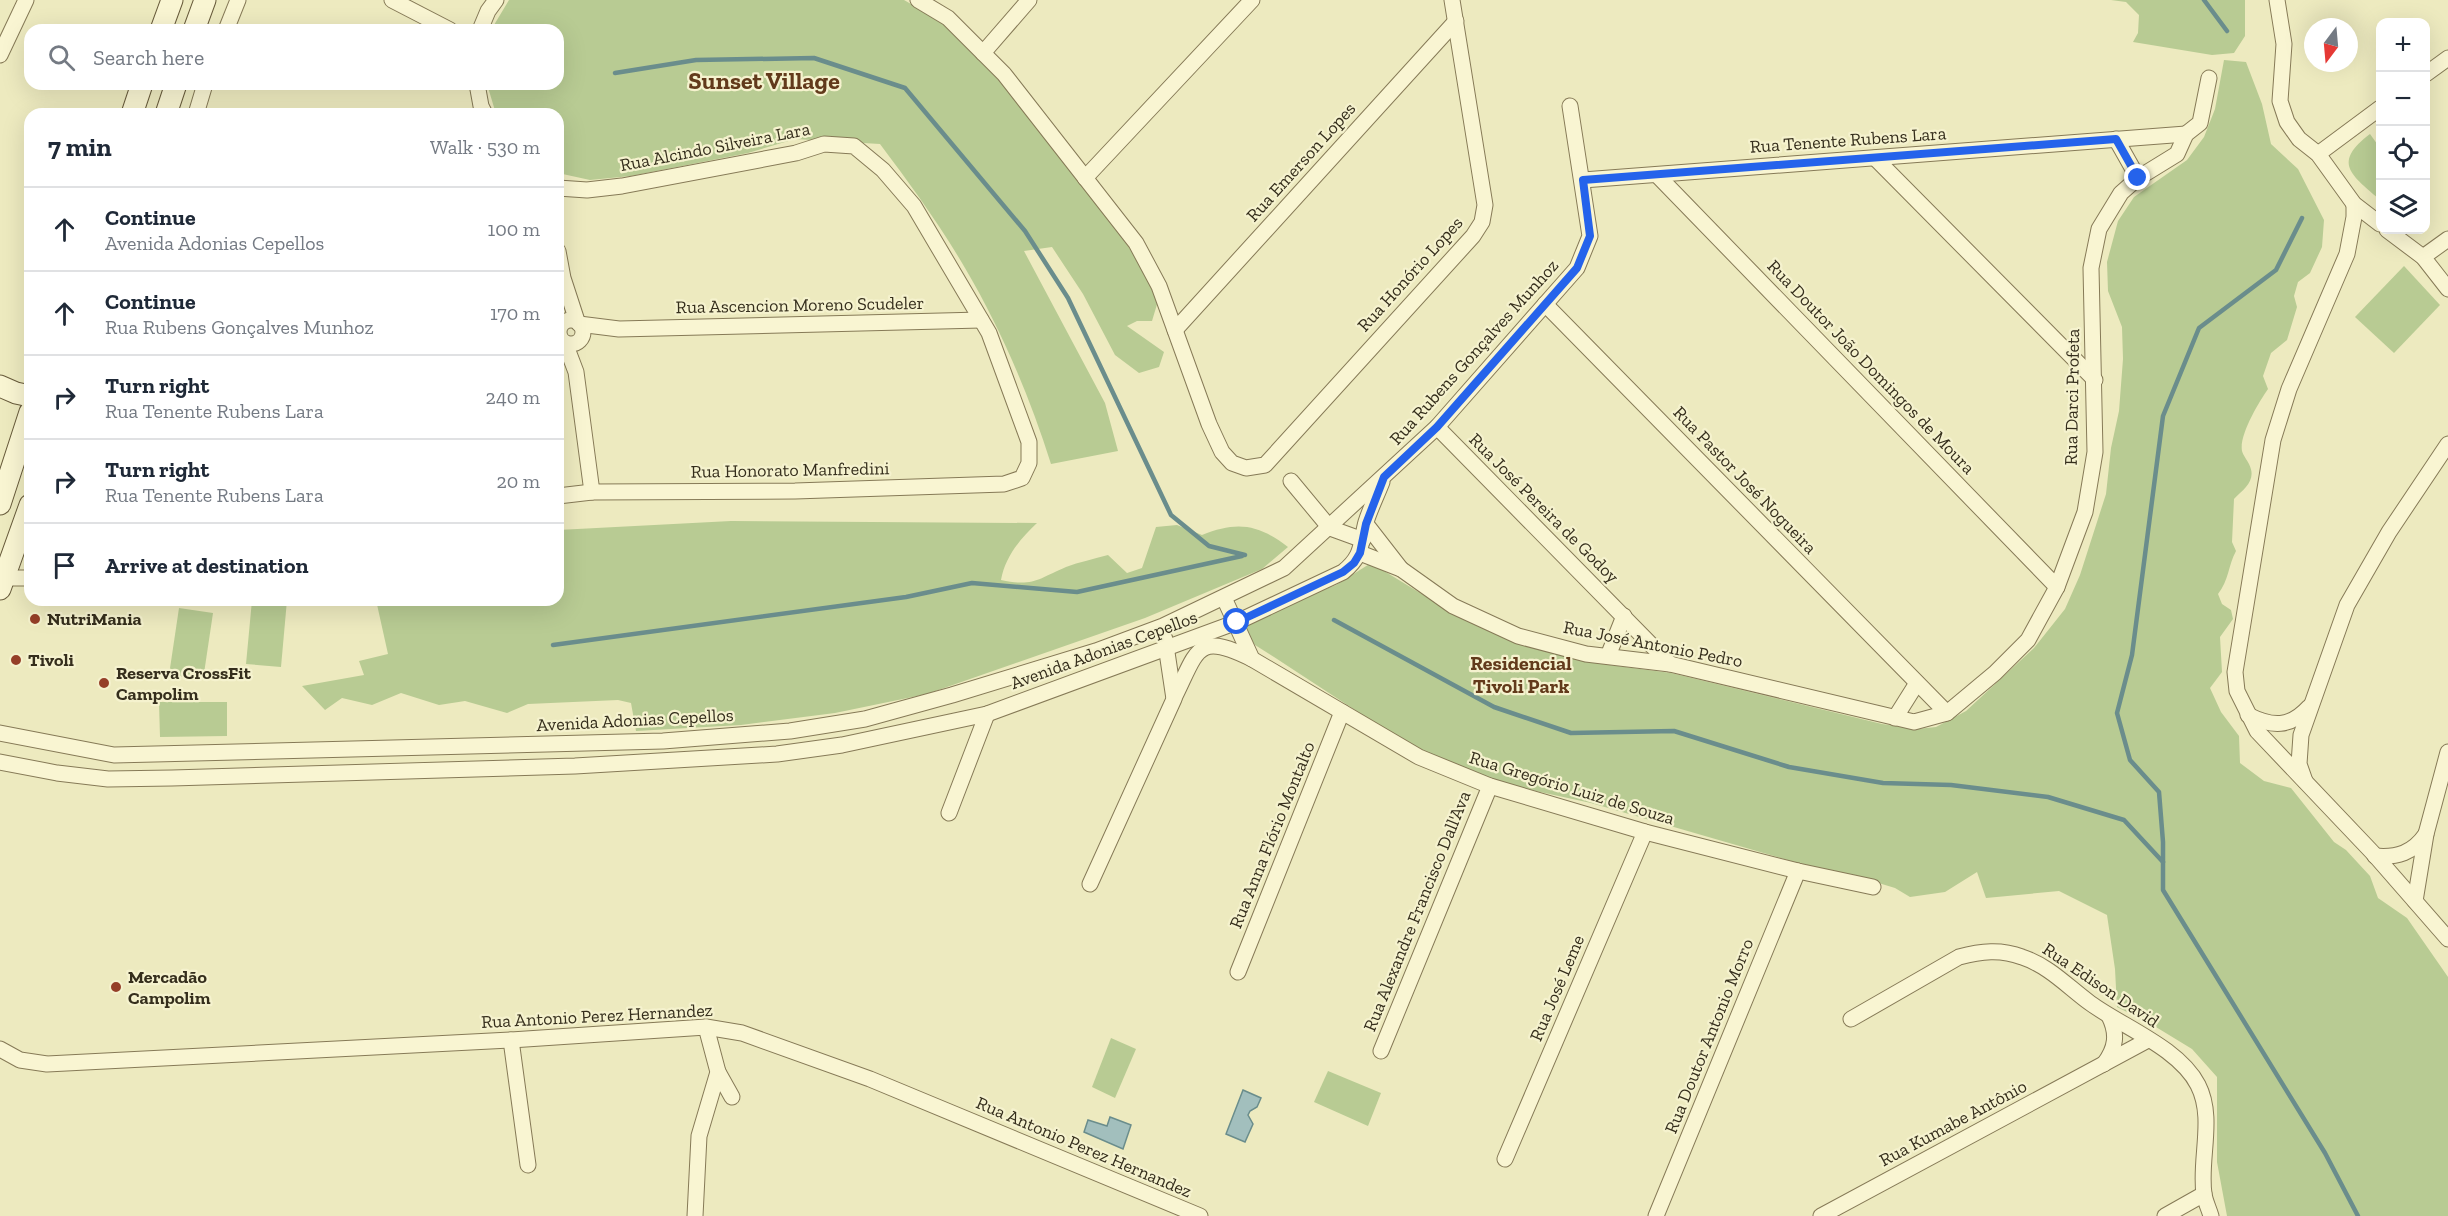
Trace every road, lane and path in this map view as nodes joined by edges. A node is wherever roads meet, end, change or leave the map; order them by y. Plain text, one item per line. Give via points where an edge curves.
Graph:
1 (26, 0) edge
2 (172, 0) edge
3 (205, 0) edge
4 (238, 0) edge
5 (392, 0) edge
6 (496, 0) edge
7 (918, 0) edge
8 (1029, 0) edge
9 (1252, 0) edge
10 (1452, 0) edge
11 (2277, 1) edge
12 (1456, 21) junction
13 (163, 24) edge
14 (197, 24) edge
15 (228, 24) edge
16 (438, 24) edge
17 (482, 24) edge
18 (983, 53) junction
19 (0, 55) edge
20 (2448, 58) edge
21 (2429, 72) edge
22 (2209, 78) dead end
23 (140, 90) edge
24 (174, 90) edge
25 (203, 90) edge
26 (478, 90) edge
27 (1570, 106) dead end
28 (134, 108) edge
29 (168, 108) edge
30 (198, 108) edge
31 (482, 108) edge
32 (2376, 111) edge
33 (2186, 134) junction
34 (2116, 139) junction
35 (2318, 154) junction
36 (1875, 158) junction
37 (1657, 175) junction
38 (1085, 178) junction
39 (2138, 178) junction
40 (1583, 180) junction
41 (564, 188) edge
42 (2354, 204) junction
43 (2376, 222) edge
44 (2392, 234) edge
45 (2448, 239) edge
46 (2423, 257) junction
47 (564, 289) edge
48 (2448, 289) edge
49 (1545, 304) junction
50 (981, 320) junction
51 (1175, 330) junction
52 (568, 332) edge
53 (2094, 380) junction
54 (0, 386) edge
55 (24, 395) edge
56 (1437, 427) junction
57 (24, 430) edge
58 (2448, 444) edge
59 (1022, 477) joint
60 (1384, 477) junction
61 (1291, 481) dead end
62 (592, 492) junction
63 (564, 495) edge
64 (0, 504) edge
65 (24, 522) edge
66 (1366, 524) junction
67 (1330, 528) junction
68 (1361, 547) junction
69 (1401, 568) junction
70 (24, 579) edge
71 (2, 584) edge
72 (2057, 587) junction
73 (1224, 597) junction
74 (1624, 616) junction
75 (1237, 622) junction
76 (1163, 626) junction
77 (1166, 648) junction
78 (1608, 656) junction
79 (1252, 659) junction
80 (1670, 663) junction
81 (1917, 683) junction
82 (1174, 699) junction
83 (2311, 705) junction
84 (1342, 712) junction
85 (1947, 713) junction
86 (987, 714) junction
87 (2248, 714) junction
88 (1895, 718) junction
89 (1, 738) edge
90 (83, 750) junction
91 (2448, 752) edge
92 (0, 762) edge
93 (76, 776) junction
94 (2305, 781) junction
95 (1490, 786) junction
96 (950, 813) dead end
97 (1645, 832) junction
98 (2426, 834) junction
99 (2375, 856) junction
100 (1797, 871) junction
101 (1090, 885) dead end
102 (1873, 887) dead end
103 (2415, 901) junction
104 (2448, 939) edge
105 (1238, 972) dead end
106 (2109, 1016) junction
107 (1851, 1019) dead end
108 (706, 1027) junction
109 (511, 1040) junction
110 (2148, 1040) junction
111 (0, 1049) edge
112 (1381, 1052) dead end
113 (2103, 1064) junction
114 (717, 1072) junction
115 (732, 1097) dead end
116 (1505, 1159) dead end
117 (528, 1165) dead end
118 (2204, 1194) junction
119 (695, 1216) edge
120 (1200, 1216) edge
121 (1656, 1216) edge
122 (1821, 1216) edge
123 (2165, 1216) edge
124 (2211, 1216) edge

1 - 19 street
2 - 13 main road
3 - 14 main road
4 - 15 street
5 - 16 street
6 - 17 street
7 - 18 street via 948,18
8 - 18 street
9 - 38 street
10 - 12 street, Rua Honório Lopes
11 - 35 street via 2284,44 2280,101 2287,122
12 - 51 street, Rua Emerson Lopes
12 - 51 street, Rua Honório Lopes via 1485,205 1482,222 1264,465 1246,468 1232,463 1222,452
18 - 38 street
20 - 21 street
22 - 33 street, Rua Darci Profeta via 2200,123
23 - 28 main road
24 - 29 main road
25 - 30 street
26 - 31 street
27 - 40 street, Rua Rubens Gonçalves Munhoz
32 - 35 street
33 - 34 street, Rua Tenente Rubens Lara
33 - 39 street, Rua Darci Profeta via 2177,154
34 - 36 street, Rua Tenente Rubens Lara
34 - 39 street
35 - 42 street
36 - 37 street, Rua Tenente Rubens Lara
36 - 53 street
37 - 40 street, Rua Tenente Rubens Lara
37 - 72 street, Rua Doutor João Domingos de Moura
38 - 51 street via 1136,243 1159,286
39 - 53 street, Rua Darci Profeta via 2121,193 2099,229 2091,268
40 - 49 street, Rua Rubens Gonçalves Munhoz via 1590,236 1577,268
41 - 50 street, Rua Alcindo Silveira Lara via 622,186 796,153 824,144 854,146 883,170 914,206
42 - 43 street
42 - 87 street via 2347,254 2289,389 2273,440 2235,672 2237,691
44 - 46 street
45 - 46 street
46 - 48 street
47 - 52 street
49 - 56 street, Rua Rubens Gonçalves Munhoz
49 - 81 street, Rua Pastor José Nogueira
50 - 52 street, Rua Ascencion Moreno Scudeler
50 - 59 street, Rua Alcindo Silveira Lara via 1029,442 1029,463
52 - 62 street
53 - 72 street, Rua Darci Profeta via 2095,452 2085,512
54 - 55 main road
56 - 60 street, Rua Rubens Gonçalves Munhoz
56 - 74 street, Rua José Pereira de Godoy
57 - 64 main road
58 - 83 street via 2347,604
59 - 62 street, Rua Honorato Manfredini via 1004,484
60 - 66 street
60 - 67 street, Avenida Adonias Cepellos
61 - 67 street
62 - 63 street, Rua Honorato Manfredini
65 - 71 main road
66 - 68 street
66 - 69 street, Rua José Antonio Pedro
67 - 68 street, Rua José Antonio Pedro
67 - 73 street, Avenida Adonias Cepellos via 1284,568
68 - 69 street, Rua José Antonio Pedro
68 - 75 street, Avenida Adonias Cepellos via 1354,563 1343,572
69 - 78 street, Rua José Antonio Pedro via 1453,606 1518,636
70 - 71 street
72 - 85 street, Rua Darci Profeta via 2028,639
73 - 75 street
73 - 76 street, Avenida Adonias Cepellos
74 - 78 street
74 - 80 street, Rua José Pereira de Godoy
75 - 77 street, Avenida Adonias Cepellos
75 - 79 street
76 - 77 street
76 - 90 street, Avenida Adonias Cepellos via 952,695 865,719 790,731 607,743 114,755
77 - 82 street
77 - 86 street, Avenida Adonias Cepellos
78 - 80 street, Rua José Antonio Pedro
79 - 82 street, Rua Gregório Luiz de Souza via 1219,645 1206,646 1198,652
79 - 84 street, Rua Gregório Luiz de Souza
80 - 88 street, Rua José Antonio Pedro
81 - 85 street, Rua Pastor José Nogueira
81 - 88 street
82 - 101 street
83 - 87 street via 2295,720 2283,723 2262,721
83 - 94 street via 2298,750
84 - 95 street, Rua Gregório Luiz de Souza via 1419,758
84 - 105 street, Rua Anna Flório Montalto
85 - 88 street, Rua José Antonio Pedro via 1914,722
86 - 93 street, Avenida Adonias Cepellos via 842,745 695,760 172,778
86 - 96 street
87 - 94 street via 2257,731
89 - 90 street, Avenida Adonias Cepellos
90 - 93 street
91 - 98 street
92 - 93 street, Avenida Adonias Cepellos
94 - 99 street
95 - 97 street, Rua Gregório Luiz de Souza
95 - 112 street, Rua Alexandre Francisco Dall'Ava
97 - 100 street, Rua Gregório Luiz de Souza
97 - 116 street, Rua José Leme
98 - 99 street via 2402,855
98 - 103 street
99 - 103 street
100 - 102 street, Rua Gregório Luiz de Souza
100 - 121 street, Rua Doutor Antonio Morro
103 - 104 street
106 - 107 street, Rua Edison David via 2039,964 2007,952 1990,951 1959,957
106 - 110 street, Rua Edison David
106 - 113 street via 2115,1028 2115,1042
108 - 109 street, Rua Antonio Perez Hernandez
108 - 114 street
108 - 120 street, Rua Antonio Perez Hernandez via 742,1033 859,1074
109 - 111 street, Rua Antonio Perez Hernandez via 47,1064 20,1059
109 - 117 street
110 - 113 street, Rua Kumabe Antônio
110 - 118 street, Rua Edison David via 2188,1070 2199,1087 2205,1127
113 - 122 street, Rua Kumabe Antônio
114 - 115 street
114 - 119 street via 699,1136
118 - 123 street
118 - 124 street, Rua Edison David

